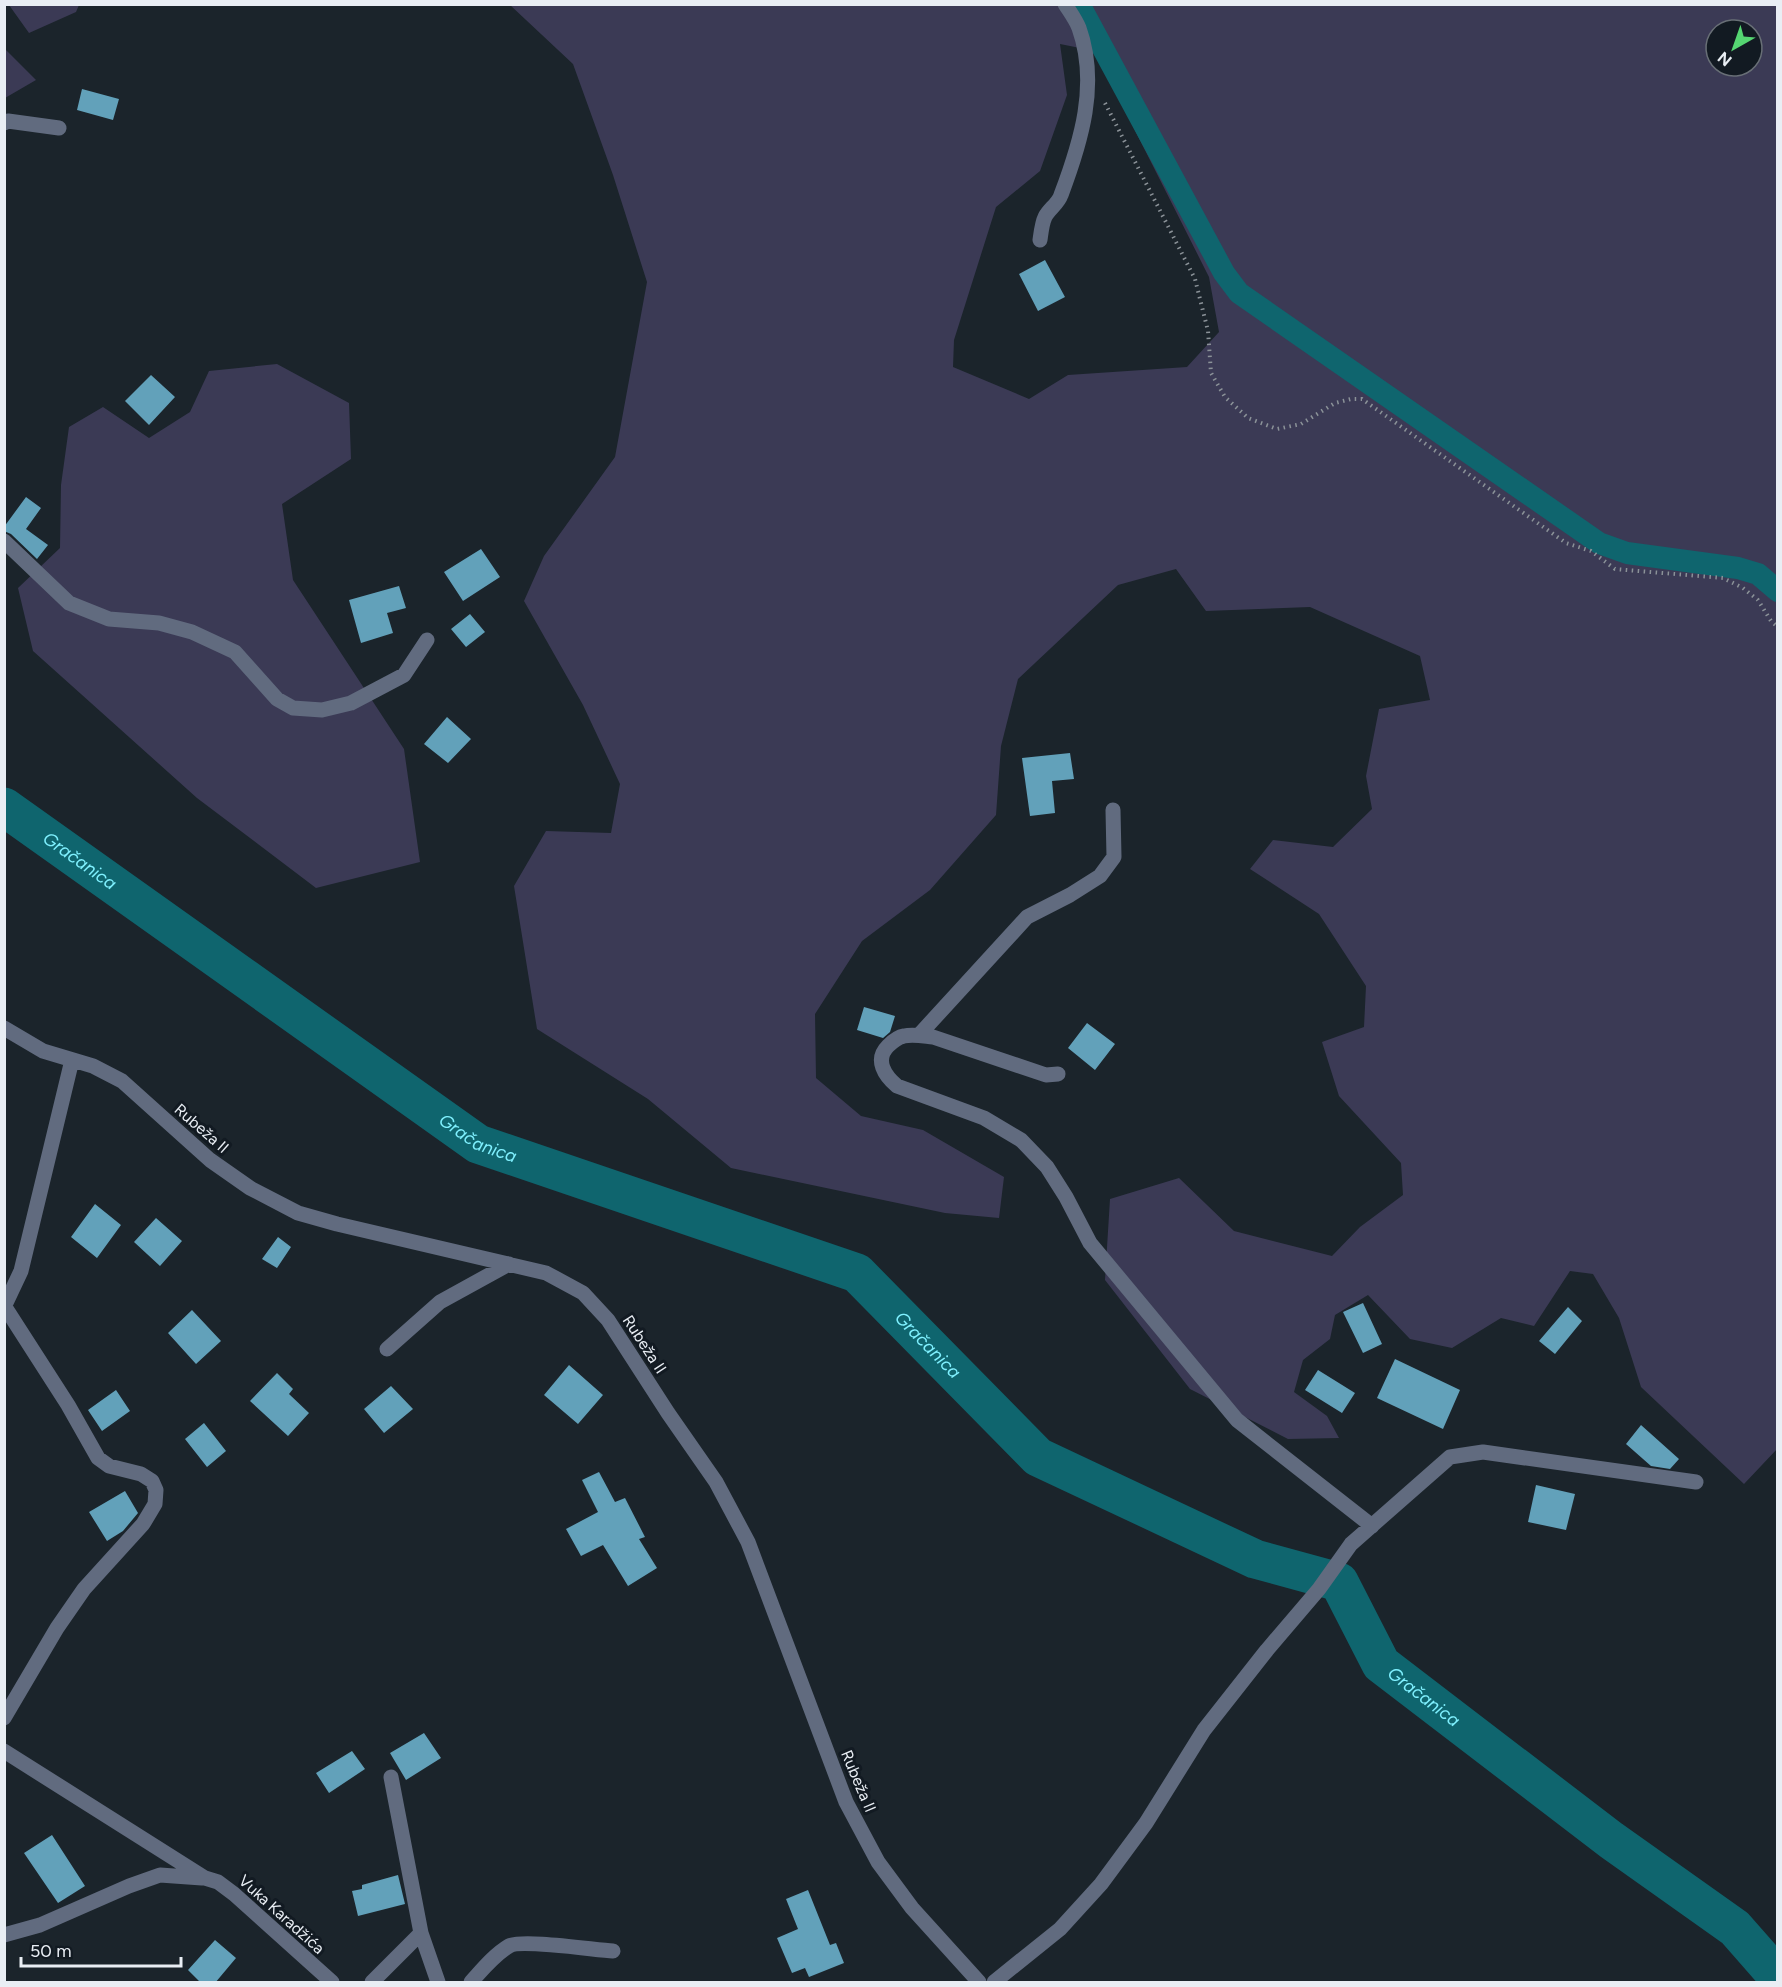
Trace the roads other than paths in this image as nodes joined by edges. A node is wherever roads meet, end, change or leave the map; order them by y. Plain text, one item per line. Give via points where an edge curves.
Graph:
1 (1065, 4) edge
2 (4, 123) edge
3 (59, 128) dead end
4 (1040, 240) dead end
5 (4, 541) edge
6 (427, 640) dead end
7 (1113, 810) dead end
8 (4, 1028) edge
9 (919, 1035) junction
10 (72, 1060) junction
11 (1058, 1074) dead end
12 (509, 1264) junction
13 (5, 1307) edge
14 (387, 1348) dead end
15 (1696, 1482) dead end
16 (1371, 1526) junction
17 (4, 1718) edge
18 (4, 1751) edge
19 (391, 1777) dead end
20 (205, 1878) junction
21 (421, 1933) junction
22 (4, 1935) edge
23 (613, 1951) dead end
24 (332, 1983) edge
25 (372, 1983) edge
26 (438, 1983) edge
27 (471, 1983) edge
28 (979, 1983) edge
29 (994, 1983) edge

1 - 4 street via 1085,48 1087,107 1060,198 1044,218
2 - 3 street
5 - 6 street via 69,603 109,620 159,623 192,632 235,652 277,699 293,708 322,710 351,704 404,675
7 - 9 street via 1114,857 1100,876 1027,917
8 - 10 street, Rubeža II via 44,1051
9 - 11 street via 1046,1075
9 - 16 street via 902,1036 882,1053 887,1078 897,1086 984,1118 1021,1140 1047,1167 1090,1243 1237,1420
10 - 12 street, Rubeža II via 122,1081 210,1160 250,1188 298,1213
10 - 13 street via 21,1271
12 - 14 street via 440,1302
12 - 28 street, Rubeža II via 546,1273 583,1293 608,1320 716,1482 748,1542 846,1802 878,1862 912,1908
13 - 17 street via 98,1458 109,1466 141,1474 152,1481 156,1491 154,1504 142,1524 84,1589
15 - 16 street via 1483,1452 1450,1457
16 - 29 street via 1351,1544 1204,1730 1146,1823 1101,1884 1060,1929
18 - 20 street, Vuka Karadžića
19 - 21 street
20 - 22 street via 160,1875 40,1925
20 - 24 street, Vuka Karadžića via 234,1894
21 - 25 street
21 - 26 street
23 - 27 street via 511,1945

